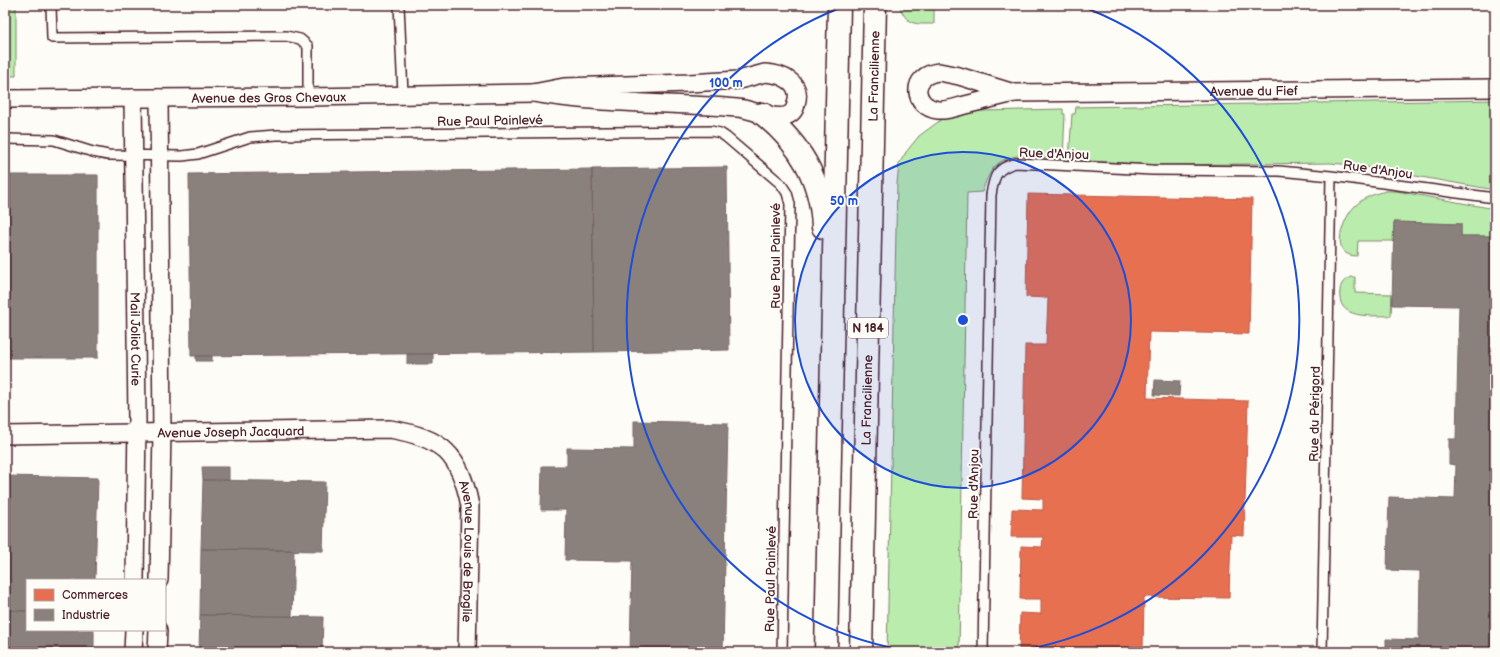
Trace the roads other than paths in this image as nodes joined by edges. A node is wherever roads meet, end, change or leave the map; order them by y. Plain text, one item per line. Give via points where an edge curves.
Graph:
1 (51, 5) edge
2 (399, 5) edge
3 (839, 5) edge
4 (875, 5) edge
5 (1495, 88) edge
6 (534, 93) junction
7 (1014, 93) junction
8 (403, 94) junction
9 (308, 96) junction
10 (133, 98) junction
11 (159, 98) junction
12 (5, 99) edge
13 (763, 114) junction
14 (5, 139) edge
15 (134, 155) junction
16 (160, 156) junction
17 (1331, 176) junction
18 (1495, 198) edge
19 (832, 366) junction
20 (137, 433) junction
21 (162, 433) junction
22 (5, 435) edge
23 (450, 455) joint
24 (135, 579) edge
25 (159, 579) edge
26 (134, 631) edge
27 (158, 631) edge
28 (133, 652) edge
29 (157, 652) edge
30 (467, 652) edge
31 (782, 652) edge
32 (826, 652) edge
33 (861, 652) edge
34 (983, 652) edge
35 (1322, 652) edge

1 - 9 lane via 52,38 286,36 300,39 308,46
2 - 8 lane
3 - 19 highway, N 184
4 - 33 highway, La Francilienne / N 184
5 - 7 street, Avenue du Fief
6 - 8 street, Avenue des Gros Chevaux
6 - 13 street via 564,98 737,108
6 - 13 street via 564,87 739,80 765,73 778,74 790,80 797,98 793,112 783,117
7 - 7 street via 939,72 923,77 918,91 925,104 938,110
8 - 9 street, Avenue des Gros Chevaux
9 - 11 street, Avenue des Gros Chevaux
10 - 11 street, Avenue des Gros Chevaux
10 - 12 street, Avenue des Gros Chevaux
10 - 15 street, Mail Joliot Curie
11 - 16 street, Mail Joliot Curie
13 - 19 highway via 784,132 796,147 811,171 819,196 823,222
14 - 15 lane, Rue Paul Painlevé via 54,140 108,155
15 - 16 lane, Rue Paul Painlevé
15 - 20 street, Mail Joliot Curie
16 - 21 street, Mail Joliot Curie
16 - 31 lane, Rue Paul Painlevé via 198,154 262,136 711,131 726,137 781,184 790,204
17 - 18 lane, Rue d'Anjou
17 - 34 lane, Rue d'Anjou via 1280,171 1152,170 1016,163 998,171 991,195
17 - 35 lane, Rue du Périgord
19 - 32 highway, N 184
20 - 21 street, Avenue Joseph Jacquard
20 - 22 street, Avenue Joseph Jacquard
20 - 24 street, Mail Joliot Curie
21 - 23 street, Avenue Joseph Jacquard via 390,430 410,432 424,437
21 - 25 street, Mail Joliot Curie
23 - 30 street, Avenue Louis de Broglie via 466,484 470,506
26 - 28 street
27 - 29 street

